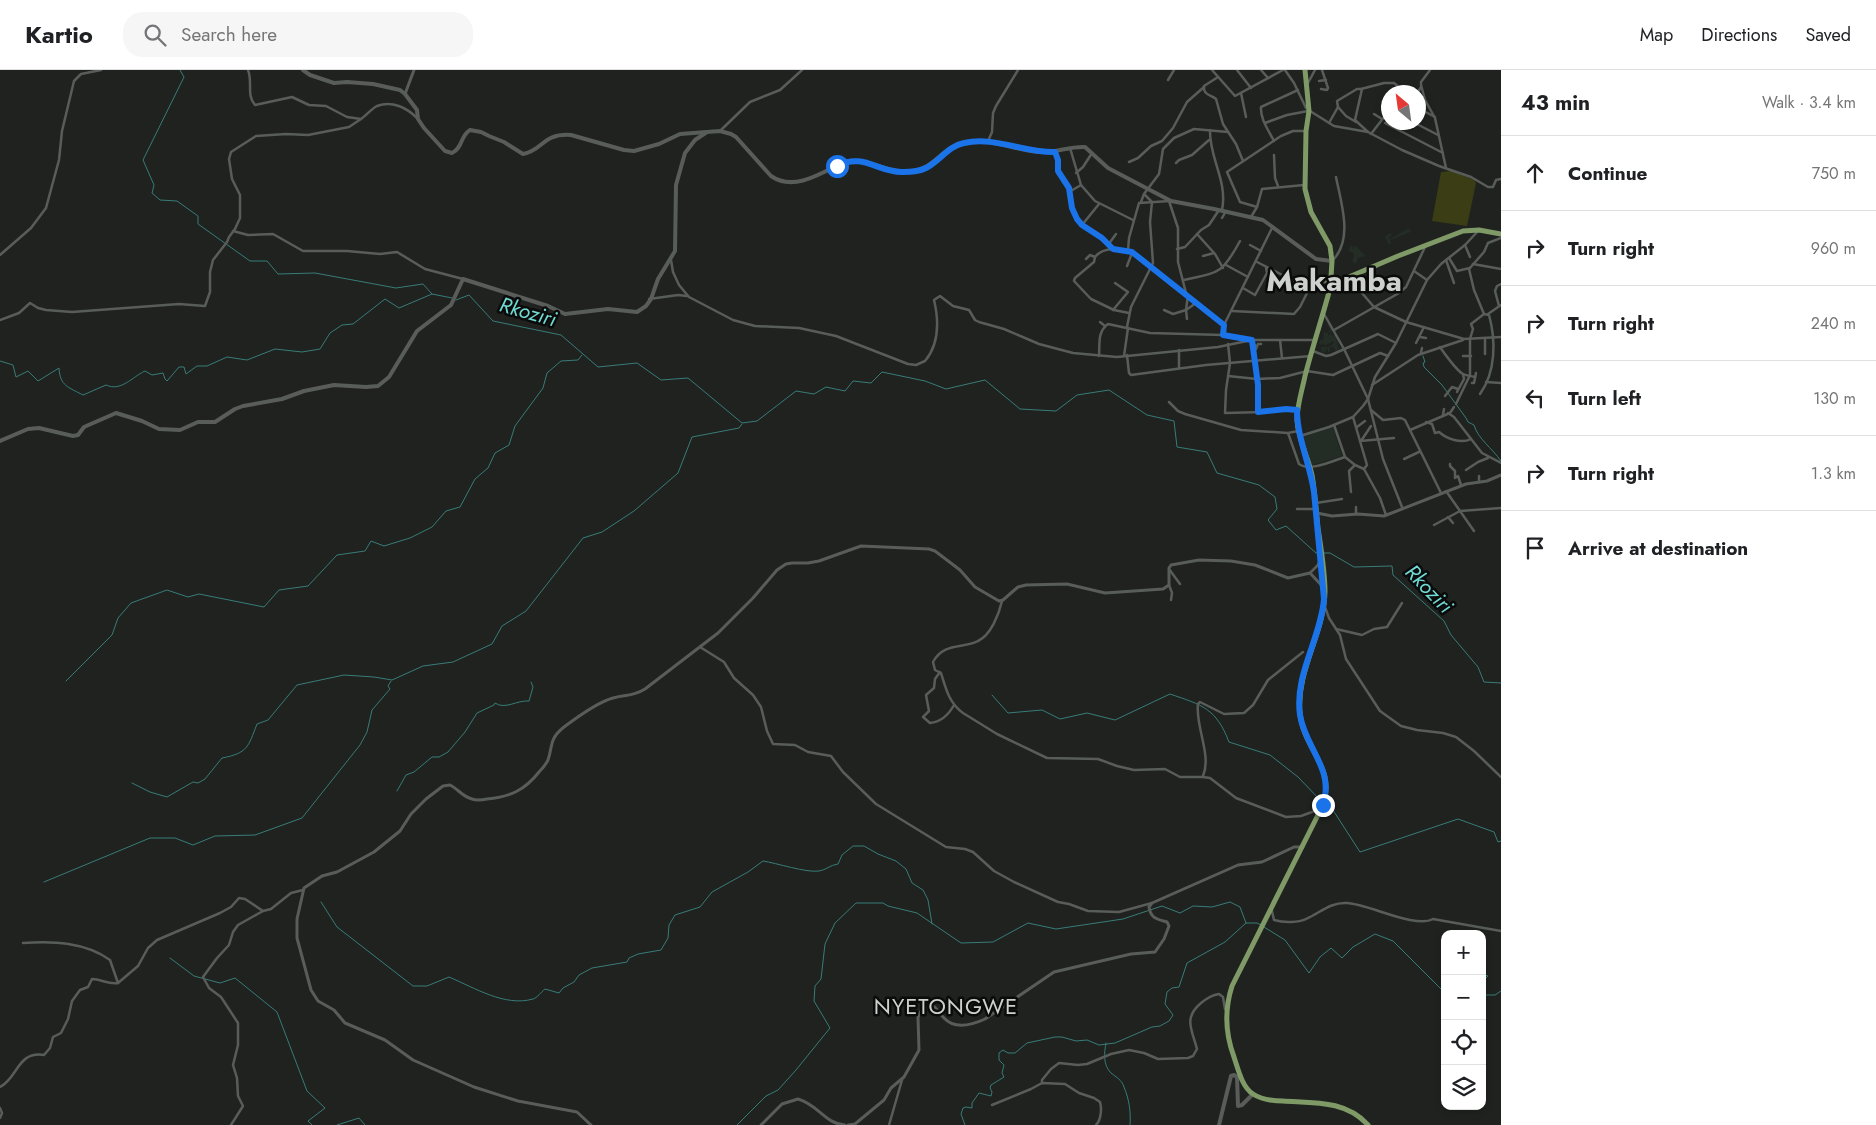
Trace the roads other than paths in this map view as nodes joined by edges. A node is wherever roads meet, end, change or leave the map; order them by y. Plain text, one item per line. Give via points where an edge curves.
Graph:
1 (100, 70) edge
2 (248, 70) edge
3 (303, 70) edge
4 (414, 70) edge
5 (802, 70) edge
6 (1018, 70) edge
7 (1174, 70) edge
8 (1212, 70) edge
9 (1237, 70) edge
10 (1261, 70) edge
11 (1284, 70) edge
12 (1305, 70) edge
13 (1315, 70) edge
14 (1322, 70) edge
15 (1430, 70) edge
16 (1218, 77) junction
17 (1268, 78) junction
18 (1168, 80) dead end
19 (1326, 80) junction
20 (1319, 81) dead end
21 (1307, 84) junction
22 (1396, 85) edge
23 (1422, 85) edge
24 (1204, 87) junction
25 (1251, 88) junction
26 (1321, 89) dead end
27 (1361, 89) junction
28 (1298, 90) junction
29 (1241, 93) junction
30 (405, 94) junction
31 (1426, 102) edge
32 (1338, 107) junction
33 (1308, 111) junction
34 (1426, 112) edge
35 (1374, 114) dead end
36 (1246, 117) dead end
37 (1435, 117) junction
38 (1381, 118) edge
39 (361, 119) junction
40 (418, 119) junction
41 (1381, 120) edge
42 (1356, 122) junction
43 (1265, 123) junction
44 (1329, 123) junction
45 (1426, 129) edge
46 (1210, 130) junction
47 (1400, 130) edge
48 (720, 131) junction
49 (1306, 131) junction
50 (707, 132) junction
51 (1228, 132) junction
52 (1369, 133) junction
53 (1438, 135) junction
54 (1210, 140) junction
55 (988, 141) junction
56 (1274, 141) junction
57 (1070, 148) junction
58 (1055, 152) junction
59 (1093, 152) junction
60 (1444, 153) junction
61 (1274, 155) dead end
62 (1243, 161) junction
63 (1129, 162) dead end
64 (1176, 163) dead end
65 (1446, 168) junction
66 (1076, 173) junction
67 (1336, 177) dead end
68 (1501, 179) edge
69 (1305, 184) junction
70 (1081, 185) junction
71 (1278, 186) junction
72 (1148, 189) junction
73 (1070, 192) junction
74 (1144, 194) junction
75 (1170, 201) junction
76 (1141, 202) junction
77 (1152, 202) junction
78 (1099, 204) junction
79 (1257, 207) junction
80 (1222, 210) junction
81 (1251, 217) junction
82 (1222, 218) dead end
83 (1133, 220) junction
84 (1082, 225) junction
85 (1273, 226) junction
86 (1479, 230) junction
87 (234, 231) junction
88 (1116, 234) dead end
89 (1197, 234) junction
90 (1501, 236) edge
91 (1240, 240) dead end
92 (1108, 244) junction
93 (1426, 244) junction
94 (1250, 245) dead end
95 (1465, 245) junction
96 (1113, 249) junction
97 (1177, 249) junction
98 (1262, 251) junction
99 (1130, 252) junction
100 (1214, 252) junction
101 (0, 255) edge
102 (1203, 256) dead end
103 (1095, 257) junction
104 (1470, 257) dead end
105 (1086, 259) dead end
106 (1448, 259) junction
107 (671, 260) junction
108 (1332, 261) junction
109 (1256, 262) junction
110 (1473, 264) junction
111 (1127, 266) dead end
112 (1224, 266) junction
113 (1266, 267) junction
114 (1151, 268) junction
115 (1470, 268) junction
116 (1501, 269) edge
117 (1414, 271) junction
118 (1248, 277) junction
119 (1345, 277) junction
120 (462, 278) junction
121 (1184, 280) junction
122 (1427, 280) junction
123 (1332, 281) junction
124 (1114, 283) dead end
125 (1312, 283) junction
126 (1454, 283) dead end
127 (1501, 284) edge
128 (1243, 288) junction
129 (1187, 295) junction
130 (688, 296) junction
131 (650, 299) junction
132 (1196, 302) junction
133 (1500, 306) edge
134 (1374, 307) junction
135 (1113, 310) junction
136 (1164, 310) dead end
137 (1186, 310) junction
138 (1231, 311) junction
139 (1129, 313) junction
140 (1324, 314) junction
141 (1484, 314) junction
142 (1488, 314) junction
143 (1187, 318) dead end
144 (0, 320) edge
145 (1100, 322) dead end
146 (1406, 322) junction
147 (1224, 325) junction
148 (1104, 326) junction
149 (1128, 327) junction
150 (1424, 327) junction
151 (1334, 330) junction
152 (1223, 335) junction
153 (1420, 337) junction
154 (1501, 337) edge
155 (1426, 338) dead end
156 (1484, 338) junction
157 (1494, 338) junction
158 (1280, 339) junction
159 (1464, 339) junction
160 (1470, 339) junction
161 (1252, 340) junction
162 (1316, 340) junction
163 (1396, 343) junction
164 (1416, 343) dead end
165 (1228, 344) junction
166 (1422, 348) dead end
167 (1440, 348) junction
168 (1344, 349) junction
169 (1179, 350) junction
170 (1421, 353) junction
171 (1312, 354) junction
172 (1485, 354) dead end
173 (1099, 356) junction
174 (1126, 356) junction
175 (1388, 356) junction
176 (1462, 356) dead end
177 (1471, 357) junction
178 (1282, 358) junction
179 (1475, 358) dead end
180 (1255, 360) junction
181 (1230, 363) junction
182 (1353, 366) junction
183 (1179, 368) junction
184 (1307, 371) junction
185 (1463, 374) junction
186 (1470, 375) junction
187 (1228, 376) junction
188 (1257, 378) junction
189 (1486, 382) junction
190 (1501, 382) edge
191 (1472, 384) dead end
192 (1372, 385) junction
193 (1480, 394) dead end
194 (1445, 396) dead end
195 (1368, 399) junction
196 (1169, 402) dead end
197 (1448, 406) dead end
198 (1370, 409) junction
199 (1444, 409) dead end
200 (1297, 410) junction
201 (1258, 412) junction
202 (1450, 414) junction
203 (1443, 415) junction
204 (1353, 416) junction
205 (1432, 420) junction
206 (1365, 421) dead end
207 (1426, 422) junction
208 (1432, 424) junction
209 (1334, 425) junction
210 (1371, 426) dead end
211 (1357, 427) junction
212 (1410, 430) junction
213 (1288, 433) junction
214 (1299, 434) junction
215 (1394, 438) dead end
216 (1471, 439) junction
217 (1378, 440) junction
218 (0, 441) edge
219 (1361, 441) junction
220 (1464, 442) junction
221 (1475, 445) junction
222 (1419, 452) junction
223 (1344, 457) junction
224 (1489, 458) junction
225 (1404, 459) dead end
226 (1501, 463) edge
227 (1450, 464) dead end
228 (1355, 466) junction
229 (1310, 467) junction
230 (1364, 469) junction
231 (1466, 470) dead end
232 (1501, 475) edge
233 (1479, 476) dead end
234 (1479, 482) junction
235 (1461, 485) junction
236 (1446, 491) junction
237 (1351, 492) dead end
238 (1440, 493) junction
239 (1342, 499) dead end
240 (1356, 507) dead end
241 (1402, 507) junction
242 (1316, 508) junction
243 (1501, 508) edge
244 (1297, 509) dead end
245 (1460, 511) junction
246 (1356, 514) junction
247 (1386, 515) junction
248 (1448, 517) junction
249 (1453, 523) dead end
250 (1434, 524) dead end
251 (1474, 531) dead end
252 (1321, 553) junction
253 (1169, 569) junction
254 (1310, 573) junction
255 (1180, 584) dead end
256 (1169, 585) junction
257 (1325, 589) junction
258 (1171, 600) dead end
259 (1002, 601) junction
260 (1402, 603) dead end
261 (1324, 605) junction
262 (1336, 629) junction
263 (700, 647) junction
264 (1303, 652) dead end
265 (940, 672) junction
266 (954, 705) junction
267 (1203, 777) junction
268 (1501, 777) edge
269 (1321, 809) junction
270 (1302, 847) junction
271 (303, 890) junction
272 (1152, 903) junction
273 (1272, 907) junction
274 (263, 911) junction
275 (1501, 931) edge
276 (24, 942) dead end
277 (118, 983) junction
278 (1226, 1028) junction
279 (902, 1080) junction
280 (1042, 1083) junction
281 (0, 1087) edge
282 (1253, 1094) junction
283 (992, 1105) dead end
284 (0, 1108) edge
285 (0, 1118) edge
286 (231, 1125) edge
287 (591, 1125) edge
288 (761, 1125) edge
289 (846, 1125) edge
290 (889, 1125) edge
291 (1096, 1125) edge
292 (1219, 1125) edge
293 (1368, 1125) edge

1 - 101 street via 81,74 74,81 62,131 60,160 46,208 31,228
2 - 39 street via 251,100 255,105 292,97
3 - 30 main road via 334,83 373,84
4 - 30 street
5 - 48 street via 780,90 750,102
6 - 55 street via 993,113
7 - 18 street
8 - 16 street
9 - 25 street
10 - 17 street
11 - 17 street
11 - 28 street
12 - 21 main road
13 - 21 street
14 - 19 street
15 - 23 street
16 - 24 street
16 - 29 street via 1233,96
17 - 25 street
19 - 20 street
19 - 26 street via 1327,90
21 - 33 main road
22 - 27 street via 1384,83
24 - 51 street via 1207,94 1216,99 1220,118
24 - 63 street via 1187,102 1162,141
25 - 29 street
27 - 32 street via 1337,100
27 - 42 street
28 - 33 street
28 - 43 street via 1263,105 1260,112
29 - 36 street
30 - 40 main road via 418,112
31 - 37 street
32 - 42 street
32 - 44 street
33 - 43 street
33 - 44 street
33 - 49 main road
34 - 37 street
35 - 38 street
37 - 53 street
39 - 40 street via 377,106 391,105 409,110
39 - 87 street via 349,127 308,135 256,136 234,149 230,155 230,167 240,195 240,218
40 - 50 main road via 446,151 452,153 459,149 465,133 470,130 504,142 523,154 554,135 562,134 634,151 680,134
41 - 52 street
42 - 52 street
43 - 56 street
44 - 52 street
45 - 53 street
46 - 51 street
46 - 54 street
46 - 72 street via 1185,131 1168,142 1161,154 1162,167
47 - 60 street
48 - 50 main road
48 - 55 main road via 736,137 771,176 786,182 806,180 851,160 869,162 897,172 925,169 958,144
49 - 56 street via 1293,131
49 - 69 main road
50 - 107 main road via 692,143 682,163 675,197 676,251
51 - 62 street
52 - 65 street
53 - 60 street
54 - 64 street
54 - 80 street via 1224,188
55 - 58 main road
56 - 62 street
57 - 58 main road
57 - 59 main road via 1085,146
57 - 66 street
58 - 73 street via 1058,171
59 - 66 street
59 - 72 main road via 1108,168
60 - 65 street
61 - 71 street
62 - 79 street via 1227,172 1240,202
65 - 68 street via 1490,188
66 - 70 street
67 - 108 street via 1345,230 1339,254
69 - 71 street
69 - 108 main road via 1309,208 1330,246
70 - 73 street
70 - 78 street
71 - 79 street via 1262,189
72 - 74 street
72 - 75 main road
73 - 84 street via 1072,208
74 - 76 street
74 - 77 street
75 - 77 street
75 - 80 main road
75 - 97 street via 1178,228
76 - 77 street
76 - 83 street
77 - 114 street
78 - 83 street
78 - 84 street
79 - 81 street
80 - 81 main road
80 - 82 street
80 - 89 street
81 - 85 main road
83 - 99 street
84 - 92 street
85 - 98 street
85 - 108 main road via 1316,259
86 - 90 main road
86 - 93 main road via 1463,231
86 - 95 street
87 - 120 street via 248,235 273,234 303,251 397,252 425,269
87 - 144 street via 211,265 210,292 205,306 178,304 72,312 46,310 30,303 20,313
88 - 92 street
89 - 97 street
89 - 100 street
90 - 110 street via 1488,243
91 - 112 street
92 - 96 street
93 - 117 street
93 - 119 main road
94 - 98 street
95 - 104 street
95 - 106 street
96 - 99 street
96 - 103 street via 1102,250
97 - 121 street
98 - 109 street
99 - 111 street
99 - 114 street
100 - 102 street
100 - 112 street
103 - 105 street via 1090,255
103 - 135 street via 1095,262 1074,281 1089,298
106 - 115 street via 1457,271
106 - 122 street
106 - 126 street
107 - 130 street via 679,285
107 - 131 main road
108 - 123 main road
109 - 113 street
109 - 118 street
110 - 115 street
110 - 116 street
112 - 118 street
112 - 121 street via 1214,274
113 - 125 street via 1294,281
113 - 128 street via 1267,273 1255,295
114 - 129 street
114 - 139 street
115 - 141 street via 1474,292
117 - 122 street
117 - 134 street via 1406,287
118 - 128 street
119 - 123 main road
119 - 134 street
120 - 131 main road via 565,314 600,309 637,312
120 - 218 main road via 451,306 420,328 389,377 378,386 334,385 304,390 282,399 242,406 215,422 198,422 184,429 159,429 142,420 116,413 84,427 78,435 39,428 28,429
121 - 129 street
122 - 146 street
123 - 125 street
123 - 140 main road
124 - 135 street via 1128,292
125 - 138 street via 1294,314
127 - 133 street via 1495,291
128 - 138 street
129 - 132 street
129 - 137 street
130 - 131 street
130 - 173 street via 733,320 764,327 799,328 913,365 921,363 930,354 938,321 934,300 940,296 953,306 970,310 978,322 1039,344
132 - 137 street
132 - 147 street
133 - 142 street
134 - 146 street
134 - 151 street
135 - 139 street
136 - 137 street via 1172,314
137 - 143 street
138 - 147 street
139 - 149 street
140 - 151 street
140 - 162 main road
141 - 142 street
141 - 160 street via 1472,324
142 - 157 street
145 - 148 street
146 - 150 street
146 - 163 street
147 - 152 street
148 - 149 street
148 - 173 street via 1099,337
149 - 152 street via 1150,333
149 - 174 street
150 - 153 street
150 - 159 street
151 - 168 street
152 - 161 street
153 - 155 street
153 - 164 street
154 - 157 street
156 - 157 street
156 - 160 street
156 - 172 street
157 - 189 street via 1493,360
158 - 161 street
158 - 162 street
158 - 178 street
159 - 160 street
159 - 167 street
160 - 177 street
161 - 165 street
161 - 180 street via 1257,344
162 - 171 main road
163 - 168 street via 1375,335
163 - 175 street
165 - 169 street
165 - 181 street
166 - 170 street
167 - 170 street
167 - 185 street
168 - 171 street via 1326,356
168 - 182 street
169 - 174 street
169 - 183 street
170 - 192 street
171 - 178 street
171 - 184 main road
173 - 174 street
174 - 183 street via 1131,375
175 - 182 street via 1380,353
175 - 192 street
176 - 177 street
177 - 179 street
177 - 186 street
178 - 180 street
180 - 181 street
180 - 188 street
181 - 183 street
181 - 187 street
182 - 184 street via 1333,375
182 - 195 street
184 - 188 street via 1281,378
184 - 200 main road
185 - 186 street
185 - 194 street via 1458,390 1452,387
186 - 191 street via 1476,375
186 - 202 street
187 - 188 street
187 - 201 street via 1225,412
188 - 201 street
189 - 190 street
189 - 193 street
192 - 195 street
195 - 198 street
195 - 204 street
196 - 213 street via 1185,414 1237,429
197 - 202 street
198 - 212 street via 1383,420 1403,419
198 - 217 street
199 - 203 street
200 - 201 street
200 - 214 main road
202 - 203 street
202 - 216 street
203 - 205 street
204 - 209 street
204 - 211 street
205 - 207 street
205 - 208 street
206 - 211 street
207 - 208 street
207 - 212 street
208 - 220 street via 1435,433
209 - 214 street
209 - 223 street
210 - 219 street
211 - 219 street
212 - 222 street
213 - 214 street
213 - 229 street via 1299,464
214 - 229 main road
215 - 217 street
216 - 220 street
216 - 221 street
217 - 219 street
217 - 241 street
219 - 230 street via 1367,465
220 - 221 street
221 - 224 street
222 - 225 street
222 - 238 street
223 - 228 street
223 - 229 street
224 - 226 street
224 - 231 street
227 - 235 street
228 - 230 street
228 - 237 street via 1349,470
229 - 242 main road
230 - 247 street
232 - 234 street
233 - 234 street
234 - 235 street
235 - 236 street
236 - 238 street
236 - 245 street
238 - 241 street
239 - 242 street
240 - 246 street
241 - 247 street
242 - 244 street
242 - 246 street via 1332,516
242 - 252 main road
243 - 245 street
245 - 248 street
245 - 251 street
246 - 247 street
248 - 249 street
248 - 250 street
252 - 254 street via 1317,566
252 - 257 main road
253 - 254 street via 1176,564 1216,560 1255,564 1288,578
253 - 255 street
253 - 256 street
254 - 257 street
256 - 258 street
256 - 259 street via 1157,590 1105,593 1067,584 1026,585 1018,587
257 - 261 main road
259 - 263 street via 975,587 960,570 935,551 903,546 861,546 808,564 792,563 777,570 723,628
259 - 265 street via 984,638 952,647 935,658 933,666
260 - 262 street via 1387,627 1374,628 1362,635
261 - 262 street
261 - 269 main road via 1303,680 1300,704 1306,735 1325,775 1327,789
262 - 268 street via 1348,662 1380,710 1401,726 1456,738
263 - 271 street via 636,695 604,702 565,726 551,744 548,760 531,783 520,791 504,797 476,800 463,796 450,785 443,786 417,807 400,832 386,844 337,872 322,876
263 - 272 street via 724,662 734,678 754,695 773,744 831,756 876,804 946,847 969,850 994,871 1014,882 1085,910 1117,912
264 - 267 street via 1268,681 1244,713 1224,714 1200,702 1198,704 1207,765
265 - 266 street
265 - 266 street via 935,678 934,688 926,695 929,711 923,717 934,723 946,716
266 - 267 street via 989,730 1047,758 1098,759 1134,770 1164,769 1180,777
267 - 269 street via 1214,780 1236,798 1282,816 1301,816
269 - 270 main road
270 - 272 street via 1295,846 1262,862 1238,865
270 - 273 main road
271 - 274 street via 291,893 271,909
271 - 287 street via 297,938 312,990 318,1000 334,1010 345,1023 385,1040 413,1060 473,1087 577,1112
272 - 279 street via 1149,907 1156,920 1169,925 1153,952 1130,954 1054,972 973,1025 949,1022 933,1006 922,1009 918,1017 919,1050
273 - 275 street via 1273,919 1279,922 1304,920 1344,902 1403,918 1433,919
273 - 278 main road via 1232,986
274 - 277 street via 238,898 231,907 157,940 148,948 138,966
274 - 286 street via 238,925 229,945 203,978 208,988 221,996 238,1023 238,1045 233,1065 243,1106
276 - 277 street via 46,941 86,947 110,960
277 - 281 street via 92,979 71,1002 61,1033 53,1037 44,1056 36,1054 24,1060 7,1083
278 - 280 street via 1223,997 1212,995 1191,1014 1191,1034 1197,1049 1193,1056 1158,1059 1136,1050 1116,1053 1087,1064 1059,1063
278 - 282 main road via 1241,1078
279 - 289 street via 860,1120
279 - 290 street
280 - 283 street
280 - 291 street via 1064,1084 1096,1098 1101,1107
282 - 292 main road via 1238,1106 1236,1077 1231,1076
282 - 293 main road via 1268,1100 1337,1105 1357,1114
284 - 285 street
288 - 289 street via 776,1108 794,1099 811,1104 834,1124

